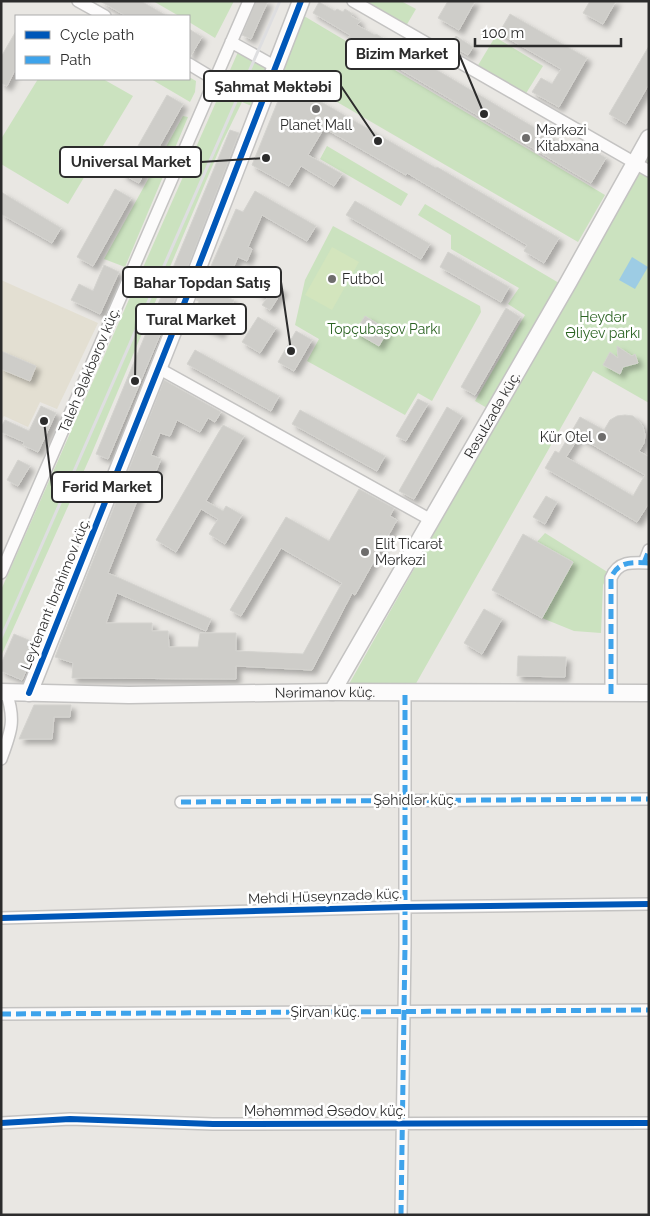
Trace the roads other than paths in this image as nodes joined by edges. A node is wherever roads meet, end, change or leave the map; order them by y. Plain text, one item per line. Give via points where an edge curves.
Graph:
1 (78, 1) edge
2 (249, 1) edge
3 (301, 1) edge
4 (353, 1) edge
5 (103, 15) edge
6 (231, 42) junction
7 (190, 65) edge
8 (276, 67) junction
9 (214, 79) junction
10 (649, 138) edge
11 (642, 167) edge
12 (158, 368) junction
13 (431, 520) junction
14 (649, 550) edge
15 (646, 563) edge
16 (1, 573) edge
17 (4, 692) edge
18 (332, 692) junction
19 (29, 693) junction
20 (405, 693) junction
21 (649, 693) edge
22 (611, 694) junction
23 (1, 759) edge
24 (649, 799) edge
25 (405, 800) junction
26 (180, 802) dead end
27 (649, 904) edge
28 (405, 906) junction
29 (1, 918) edge
30 (649, 1010) edge
31 (404, 1012) junction
32 (1, 1014) edge
33 (1, 1123) edge
34 (402, 1123) junction
35 (649, 1123) edge
36 (401, 1215) edge

1 - 5 street
2 - 6 street, Taleh Ələkbərov küç.
3 - 8 street, Leytenant Ibrahimov küç.
4 - 11 street
6 - 8 street
6 - 9 street, Taleh Ələkbərov küç.
7 - 9 street
8 - 12 street, Leytenant Ibrahimov küç.
9 - 16 street, Taleh Ələkbərov küç.
10 - 11 street, Rəsulzadə küç.
11 - 13 street, Rəsulzadə küç. via 568,283
12 - 13 street
12 - 19 street, Leytenant Ibrahimov küç.
13 - 18 street, Rəsulzadə küç.
14 - 15 street
15 - 22 street via 621,564 611,578
17 - 19 street, Nərimanov küç.
17 - 23 street via 12,709 12,720
18 - 19 street, Nərimanov küç.
18 - 20 street, Nərimanov küç.
20 - 22 street, Nərimanov küç.
20 - 25 street
21 - 22 street, Nərimanov küç.
24 - 25 street, Şəhidlər küç.
25 - 26 street, Şəhidlər küç.
25 - 28 street
27 - 28 street, Mehdi Hüseynzadə küç.
28 - 29 street, Mehdi Hüseynzadə küç.
28 - 31 street
30 - 31 street, Şirvan küç.
31 - 32 street, Şirvan küç.
31 - 34 street
33 - 34 street, Məhəmməd Əsədov küç. via 70,1120 223,1124
34 - 35 street, Məhəmməd Əsədov küç.
34 - 36 street

